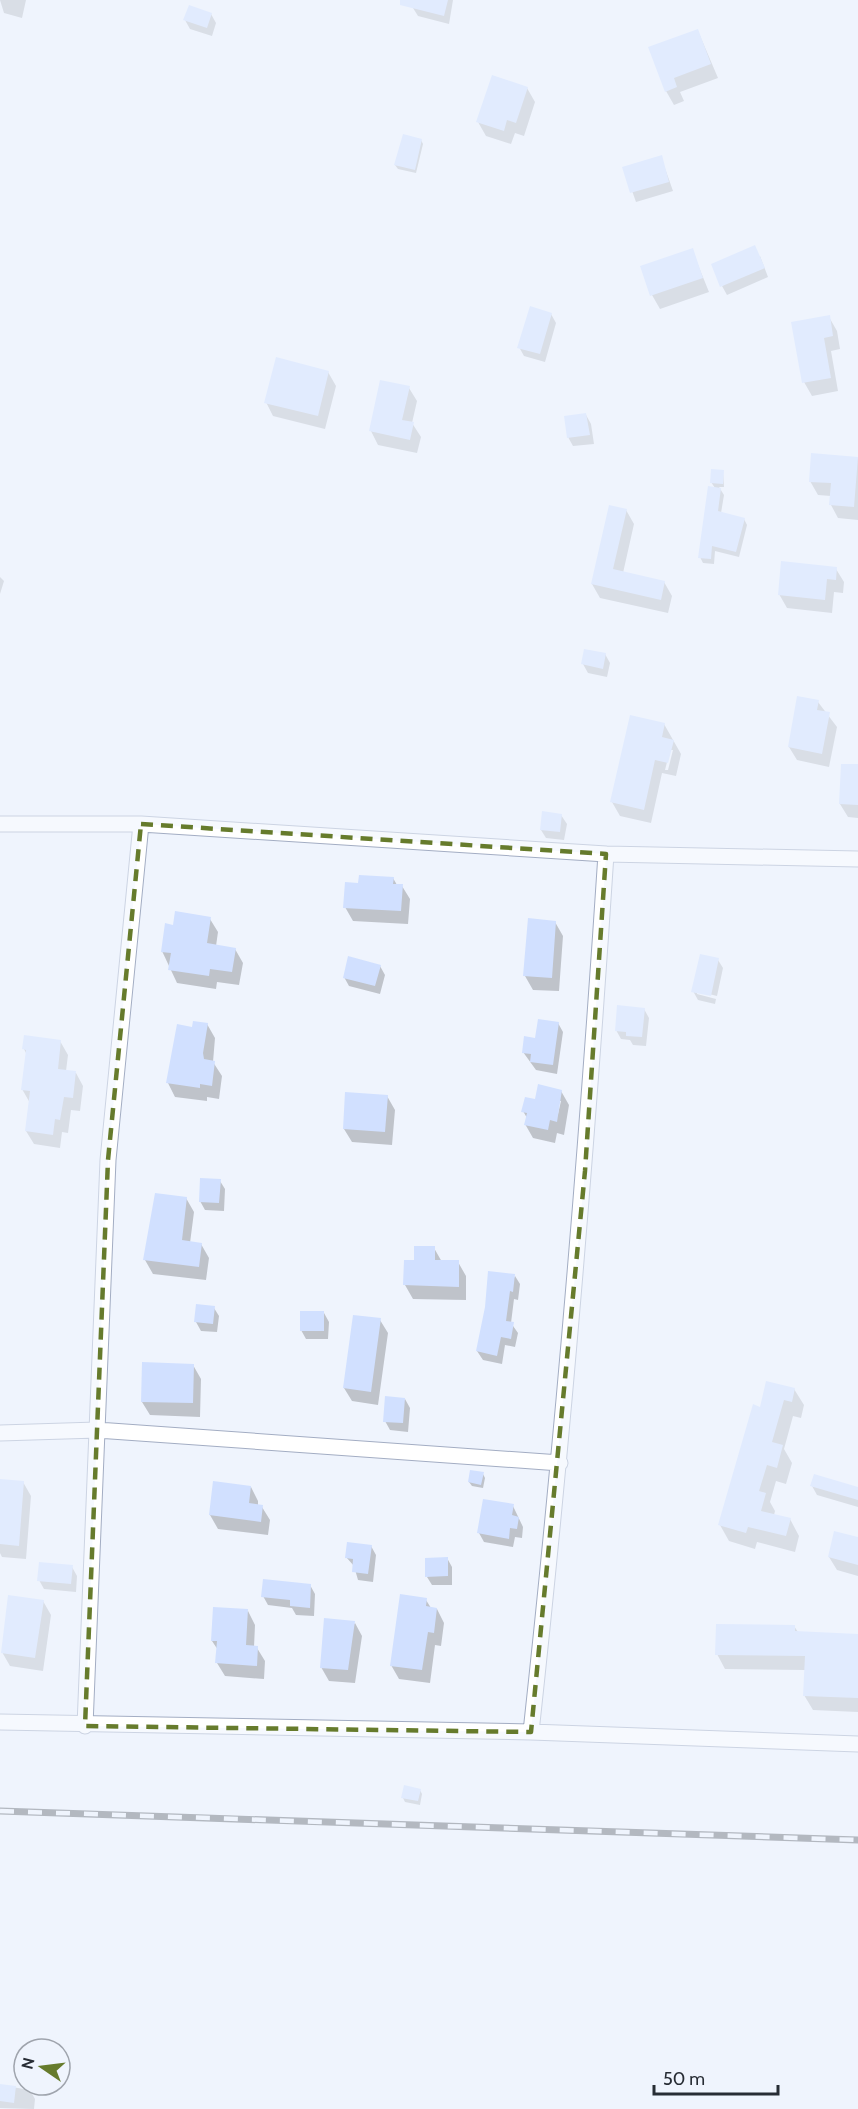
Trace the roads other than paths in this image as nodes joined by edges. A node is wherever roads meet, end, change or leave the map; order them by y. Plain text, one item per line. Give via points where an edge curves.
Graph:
1 (0, 824) edge
2 (141, 824) junction
3 (606, 854) junction
4 (858, 859) edge
5 (98, 1430) junction
6 (0, 1433) edge
7 (560, 1462) junction
8 (0, 1722) edge
9 (85, 1726) junction
10 (531, 1732) junction
11 (858, 1744) edge

1 - 2 street
2 - 3 street
2 - 5 street via 108,1160
3 - 4 street
3 - 7 street
5 - 6 street
5 - 7 street
5 - 9 street
7 - 10 street
8 - 9 street
9 - 10 street
10 - 11 street

